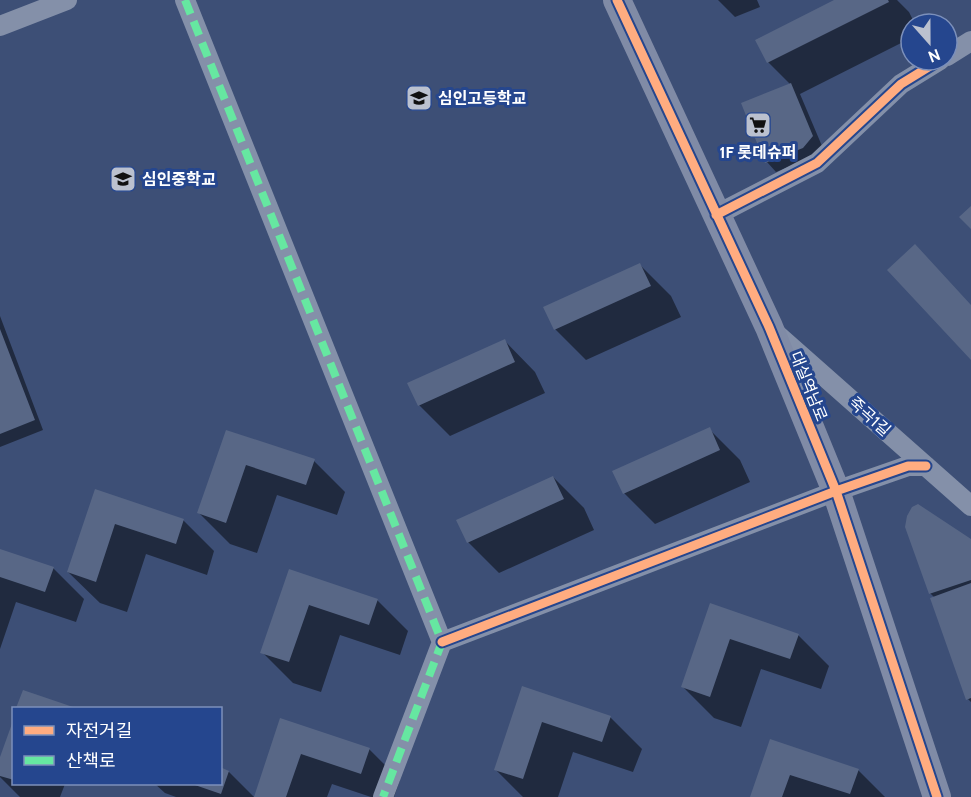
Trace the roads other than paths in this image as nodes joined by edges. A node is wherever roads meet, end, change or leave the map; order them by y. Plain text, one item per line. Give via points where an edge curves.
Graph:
1 (67, 0) edge
2 (185, 0) edge
3 (617, 0) edge
4 (0, 26) edge
5 (920, 72) edge
6 (716, 215) junction
7 (769, 327) junction
8 (926, 466) junction
9 (836, 490) junction
10 (971, 506) edge
11 (442, 642) junction
12 (383, 797) edge
13 (937, 797) edge

1 - 4 street
2 - 11 street
3 - 6 street, 대실역남로
5 - 6 street via 901,84 817,163
6 - 7 street, 대실역남로
7 - 8 street, 죽곡1길
7 - 9 street, 대실역남로
8 - 9 street via 908,466
8 - 10 street, 죽곡1길
9 - 11 street
9 - 13 street, 대실역남로
11 - 12 street

